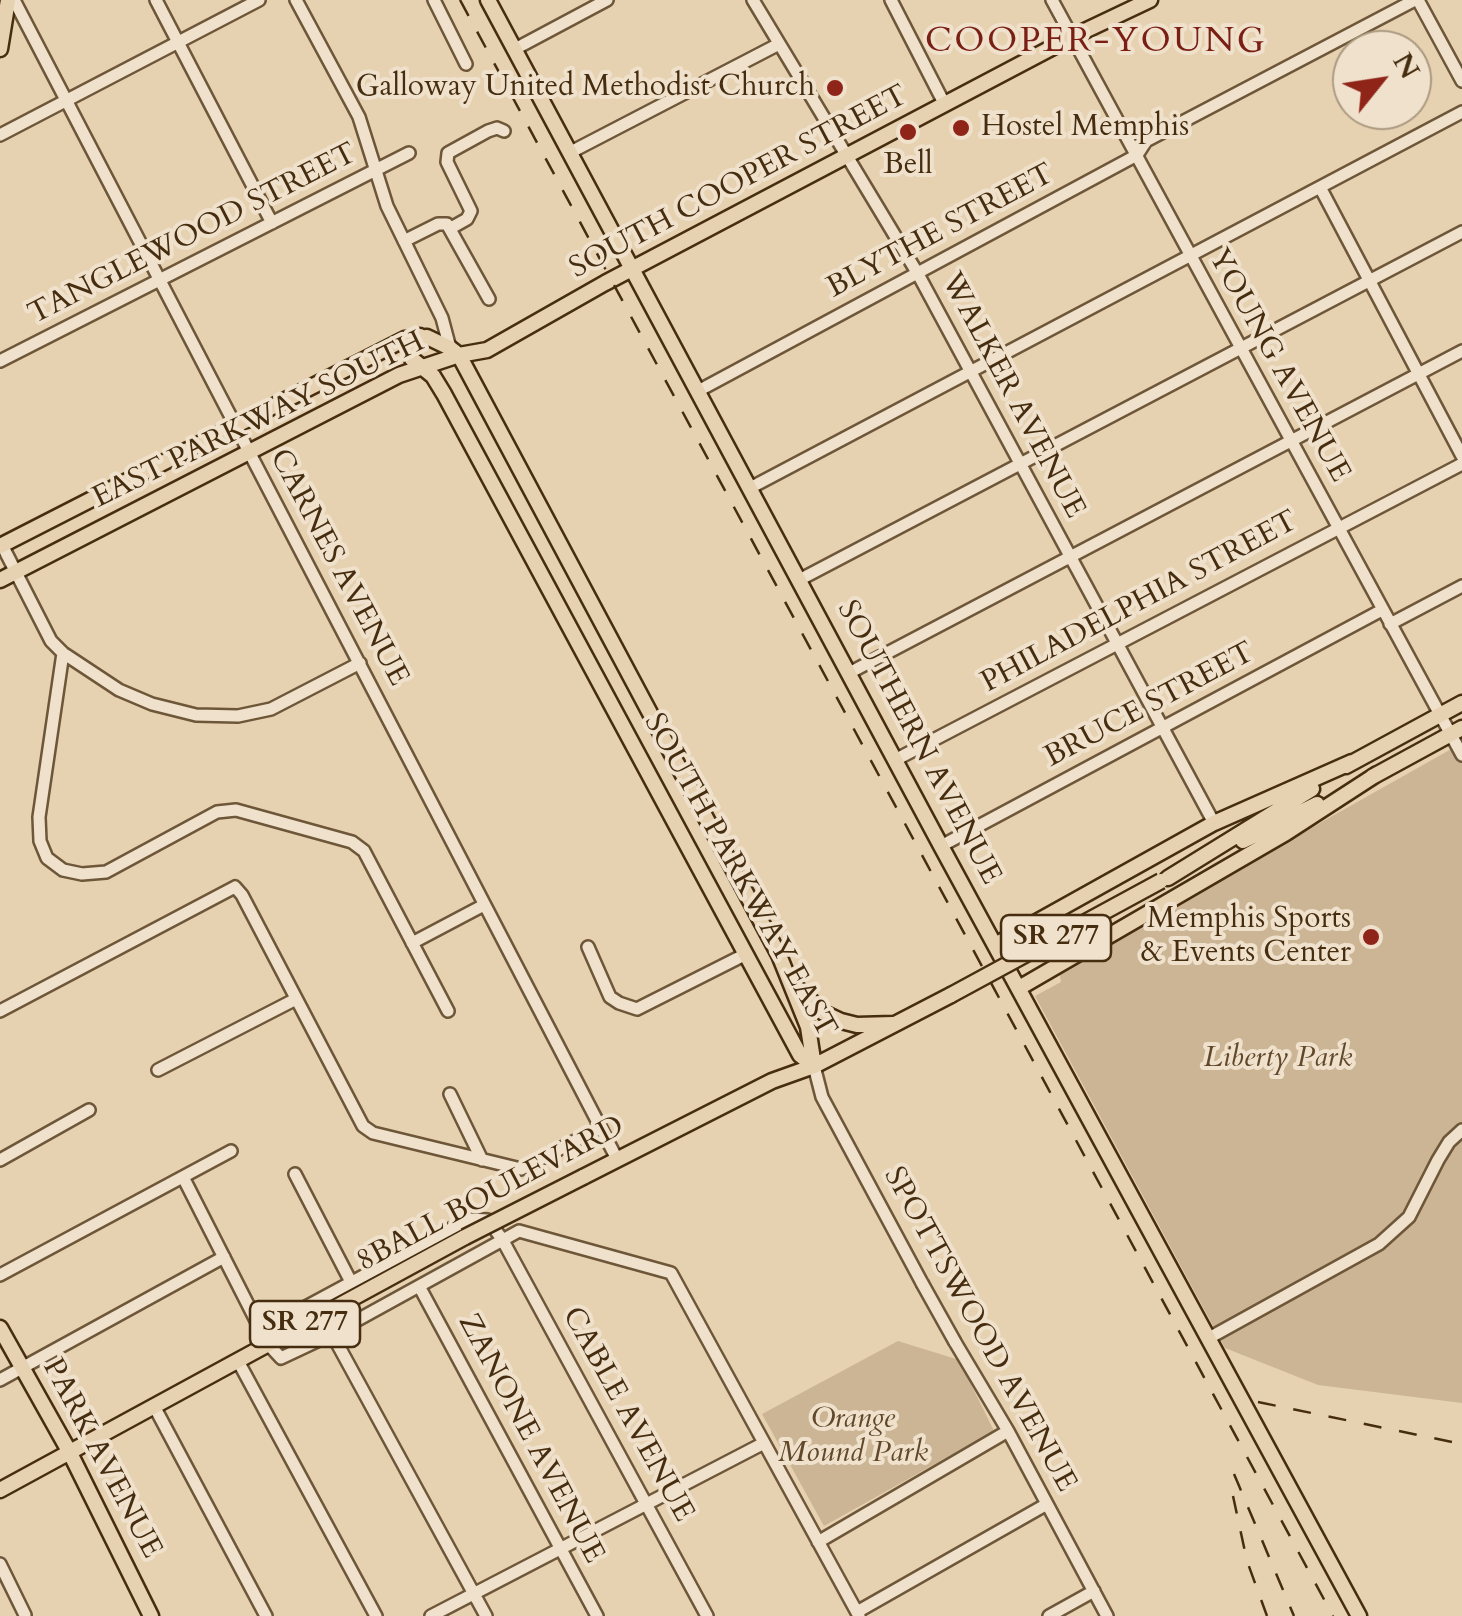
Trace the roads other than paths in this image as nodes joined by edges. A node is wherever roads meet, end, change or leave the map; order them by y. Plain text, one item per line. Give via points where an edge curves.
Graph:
1 (11, 0) edge
2 (156, 0) edge
3 (259, 0) edge
4 (296, 0) edge
5 (434, 0) edge
6 (488, 0) edge
7 (607, 0) edge
8 (752, 0) edge
9 (890, 0) edge
10 (1052, 0) edge
11 (1150, 0) edge
12 (1416, 0) edge
13 (1074, 36) junction
14 (179, 43) junction
15 (778, 44) junction
16 (515, 49) junction
17 (0, 50) edge
18 (466, 64) dead end
19 (1462, 81) edge
20 (68, 101) junction
21 (945, 105) junction
22 (1462, 112) edge
23 (504, 131) dead end
24 (0, 135) edge
25 (410, 153) dead end
26 (569, 153) junction
27 (1136, 155) junction
28 (846, 156) junction
29 (375, 170) junction
30 (1320, 188) junction
31 (272, 222) junction
32 (451, 228) junction
33 (1462, 232) edge
34 (404, 242) junction
35 (1190, 256) junction
36 (631, 270) junction
37 (918, 274) junction
38 (161, 279) junction
39 (1369, 281) junction
40 (489, 299) dead end
41 (434, 306) junction
42 (424, 336) junction
43 (1239, 347) junction
44 (454, 351) junction
45 (1462, 351) edge
46 (0, 361) edge
47 (421, 368) junction
48 (970, 369) junction
49 (1419, 374) junction
50 (698, 391) junction
51 (236, 427) junction
52 (1291, 439) junction
53 (250, 453) junction
54 (1462, 460) edge
55 (1020, 462) junction
56 (750, 488) junction
57 (1337, 526) junction
58 (1, 545) edge
59 (1070, 557) junction
60 (16, 572) junction
61 (0, 580) edge
62 (799, 580) junction
63 (1462, 586) edge
64 (1382, 610) junction
65 (1390, 624) junction
66 (1117, 643) junction
67 (62, 652) junction
68 (360, 663) junction
69 (849, 672) junction
70 (1462, 703) edge
71 (1440, 715) junction
72 (1162, 728) junction
73 (1456, 731) edge
74 (1462, 755) edge
75 (896, 760) junction
76 (1352, 762) junction
77 (682, 772) junction
78 (1377, 774) junction
79 (657, 786) junction
80 (1214, 823) junction
81 (941, 846) junction
82 (1165, 880) junction
83 (484, 906) junction
84 (412, 943) junction
85 (994, 945) junction
86 (588, 947) dead end
87 (746, 954) junction
88 (793, 983) junction
89 (1018, 988) junction
90 (296, 999) junction
91 (0, 1011) edge
92 (448, 1011) dead end
93 (899, 1023) junction
94 (814, 1066) junction
95 (158, 1070) dead end
96 (450, 1094) dead end
97 (89, 1110) dead end
98 (600, 1128) junction
99 (1462, 1130) edge
100 (231, 1151) dead end
101 (617, 1158) junction
102 (0, 1160) edge
103 (482, 1160) junction
104 (295, 1174) dead end
105 (182, 1176) junction
106 (502, 1238) junction
107 (224, 1257) junction
108 (0, 1275) edge
109 (351, 1282) junction
110 (419, 1286) junction
111 (0, 1328) edge
112 (332, 1334) junction
113 (265, 1337) junction
114 (1209, 1338) junction
115 (238, 1360) junction
116 (22, 1367) junction
117 (0, 1380) edge
118 (149, 1409) junction
119 (1008, 1431) junction
120 (764, 1442) junction
121 (69, 1451) junction
122 (0, 1490) edge
123 (648, 1504) junction
124 (1047, 1504) junction
125 (818, 1542) junction
126 (560, 1549) junction
127 (0, 1564) edge
128 (1094, 1591) junction
129 (474, 1594) junction
130 (858, 1614) edge
131 (25, 1615) edge
132 (151, 1616) edge
133 (266, 1616) edge
134 (376, 1616) edge
135 (431, 1616) edge
136 (486, 1616) edge
137 (597, 1616) edge
138 (708, 1616) edge
139 (1049, 1616) edge
140 (1107, 1616) edge
141 (1359, 1616) edge

1 - 17 main road
1 - 20 street, CARNES AVENUE
2 - 14 street
3 - 14 street
4 - 29 street via 359,118
5 - 18 street
6 - 16 main road, SOUTHERN AVENUE
7 - 16 street
8 - 15 street, WALKER AVENUE
9 - 21 street
10 - 13 street, YOUNG AVENUE
11 - 13 main road, SOUTH COOPER STREET
12 - 19 street
12 - 27 street, BLYTHE STREET via 1146,141
13 - 21 main road, SOUTH COOPER STREET
13 - 27 street, YOUNG AVENUE
14 - 20 street
14 - 31 street
15 - 26 street
15 - 28 street, WALKER AVENUE
16 - 26 main road, SOUTHERN AVENUE
20 - 24 street
20 - 38 street, CARNES AVENUE
21 - 28 main road, SOUTH COOPER STREET
22 - 30 street
23 - 32 street via 488,131 448,153 471,211
25 - 29 street, TANGLEWOOD STREET
26 - 36 main road, SOUTHERN AVENUE
27 - 35 street, YOUNG AVENUE
27 - 37 street, BLYTHE STREET
28 - 36 main road, SOUTH COOPER STREET
28 - 37 street, WALKER AVENUE
29 - 31 street, TANGLEWOOD STREET
29 - 34 street
30 - 35 street
30 - 39 street
31 - 38 street, TANGLEWOOD STREET
32 - 34 street via 438,224
32 - 40 street
33 - 39 street
34 - 41 street
35 - 43 street, YOUNG AVENUE
35 - 48 street
36 - 44 main road, SOUTH COOPER STREET via 487,350
36 - 50 main road, SOUTHERN AVENUE
37 - 48 street, WALKER AVENUE
37 - 50 street, BLYTHE STREET
38 - 46 street, TANGLEWOOD STREET
38 - 51 street, CARNES AVENUE
39 - 43 street
39 - 49 street
41 - 42 street via 434,326
41 - 44 street
42 - 44 main road, EAST PARKWAY SOUTH
42 - 47 main road via 410,350
42 - 51 main road, EAST PARKWAY SOUTH via 373,355
43 - 52 street, YOUNG AVENUE
43 - 55 street
44 - 47 main road, EAST PARKWAY SOUTH
44 - 77 main road, SOUTH PARKWAY EAST
45 - 49 street
47 - 53 main road, EAST PARKWAY SOUTH
47 - 79 main road, SOUTH PARKWAY EAST via 444,394
48 - 55 street, WALKER AVENUE
48 - 56 street
49 - 52 street
49 - 54 street
50 - 56 main road, SOUTHERN AVENUE
51 - 53 street, CARNES AVENUE
51 - 58 main road, EAST PARKWAY SOUTH
52 - 57 street, YOUNG AVENUE
52 - 59 street
53 - 60 main road, EAST PARKWAY SOUTH
53 - 68 street, CARNES AVENUE
54 - 57 street, PHILADELPHIA STREET
55 - 59 street, WALKER AVENUE
55 - 62 street
56 - 62 main road, SOUTHERN AVENUE
57 - 64 street, YOUNG AVENUE
57 - 66 street, PHILADELPHIA STREET
58 - 60 street
59 - 66 street, WALKER AVENUE
59 - 69 street
60 - 61 main road, EAST PARKWAY SOUTH
60 - 67 street
62 - 69 main road, SOUTHERN AVENUE
63 - 65 street
64 - 65 street, YOUNG AVENUE
64 - 72 street, BRUCE STREET
65 - 71 street, YOUNG AVENUE
66 - 72 street, WALKER AVENUE
66 - 75 street, PHILADELPHIA STREET
67 - 68 street via 119,690 210,716 271,709
67 - 84 street via 39,817 47,858 63,870 106,872 217,812 236,810 364,851
68 - 83 street, CARNES AVENUE
69 - 75 main road, SOUTHERN AVENUE
70 - 71 main road, SR 277
71 - 73 street, YOUNG AVENUE
71 - 76 main road, SR 277
72 - 80 street, WALKER AVENUE
72 - 81 street, BRUCE STREET
73 - 74 street, YOUNG AVENUE
73 - 78 main road, SR 277
75 - 81 main road, SOUTHERN AVENUE
76 - 80 main road
76 - 82 main road, SR 277
77 - 79 main road
77 - 88 main road, SOUTH PARKWAY EAST
78 - 82 main road, SR 277
78 - 89 main road
79 - 87 main road, SOUTH PARKWAY EAST
80 - 85 main road
81 - 85 main road, SOUTHERN AVENUE
82 - 93 main road, SR 277, bridge
83 - 84 street
83 - 98 street, CARNES AVENUE
84 - 92 street
85 - 89 main road, SOUTHERN AVENUE
86 - 87 street via 610,997 637,1008
87 - 94 main road, SOUTH PARKWAY EAST via 800,1055
88 - 93 main road via 841,1021
88 - 94 main road, SOUTH PARKWAY EAST
89 - 114 main road, SOUTHERN AVENUE
90 - 91 street via 235,887
90 - 95 street
90 - 103 street via 372,1133
93 - 94 main road, SR 277
94 - 101 main road, 8BALL BOULEVARD / SR 277
94 - 119 street, SPOTTSWOOD AVENUE, bridge via 822,1097
96 - 103 street
97 - 102 street
98 - 101 street, CARNES AVENUE
98 - 103 street via 522,1169
99 - 114 street via 1448,1142 1409,1217 1379,1244
100 - 105 street
101 - 113 main road, 8BALL BOULEVARD / SR 277, bridge
104 - 109 street
105 - 107 street
105 - 108 street
106 - 109 street via 488,1220 469,1219
106 - 110 street
106 - 120 street via 519,1231 671,1273
106 - 123 street, CABLE AVENUE
107 - 113 street
107 - 116 street
109 - 113 street
110 - 112 street
110 - 126 street, ZANONE AVENUE
111 - 116 main road, PARK AVENUE
112 - 113 street via 281,1358
112 - 129 street
113 - 115 main road, 8BALL BOULEVARD / SR 277
114 - 141 main road, SOUTHERN AVENUE
115 - 118 main road, 8BALL BOULEVARD / SR 277
115 - 134 street
116 - 117 street
116 - 121 main road, PARK AVENUE
118 - 121 main road, SR 277
118 - 133 street
119 - 124 street, SPOTTSWOOD AVENUE
119 - 125 street
120 - 123 street
120 - 125 street
121 - 122 main road, SR 277
121 - 132 main road, PARK AVENUE
123 - 126 street
123 - 138 street, CABLE AVENUE
124 - 128 street, SPOTTSWOOD AVENUE
124 - 130 street
125 - 130 street
126 - 129 street
126 - 137 street, ZANONE AVENUE
127 - 131 street
128 - 139 street
128 - 140 street, SPOTTSWOOD AVENUE
129 - 135 street
129 - 136 street

